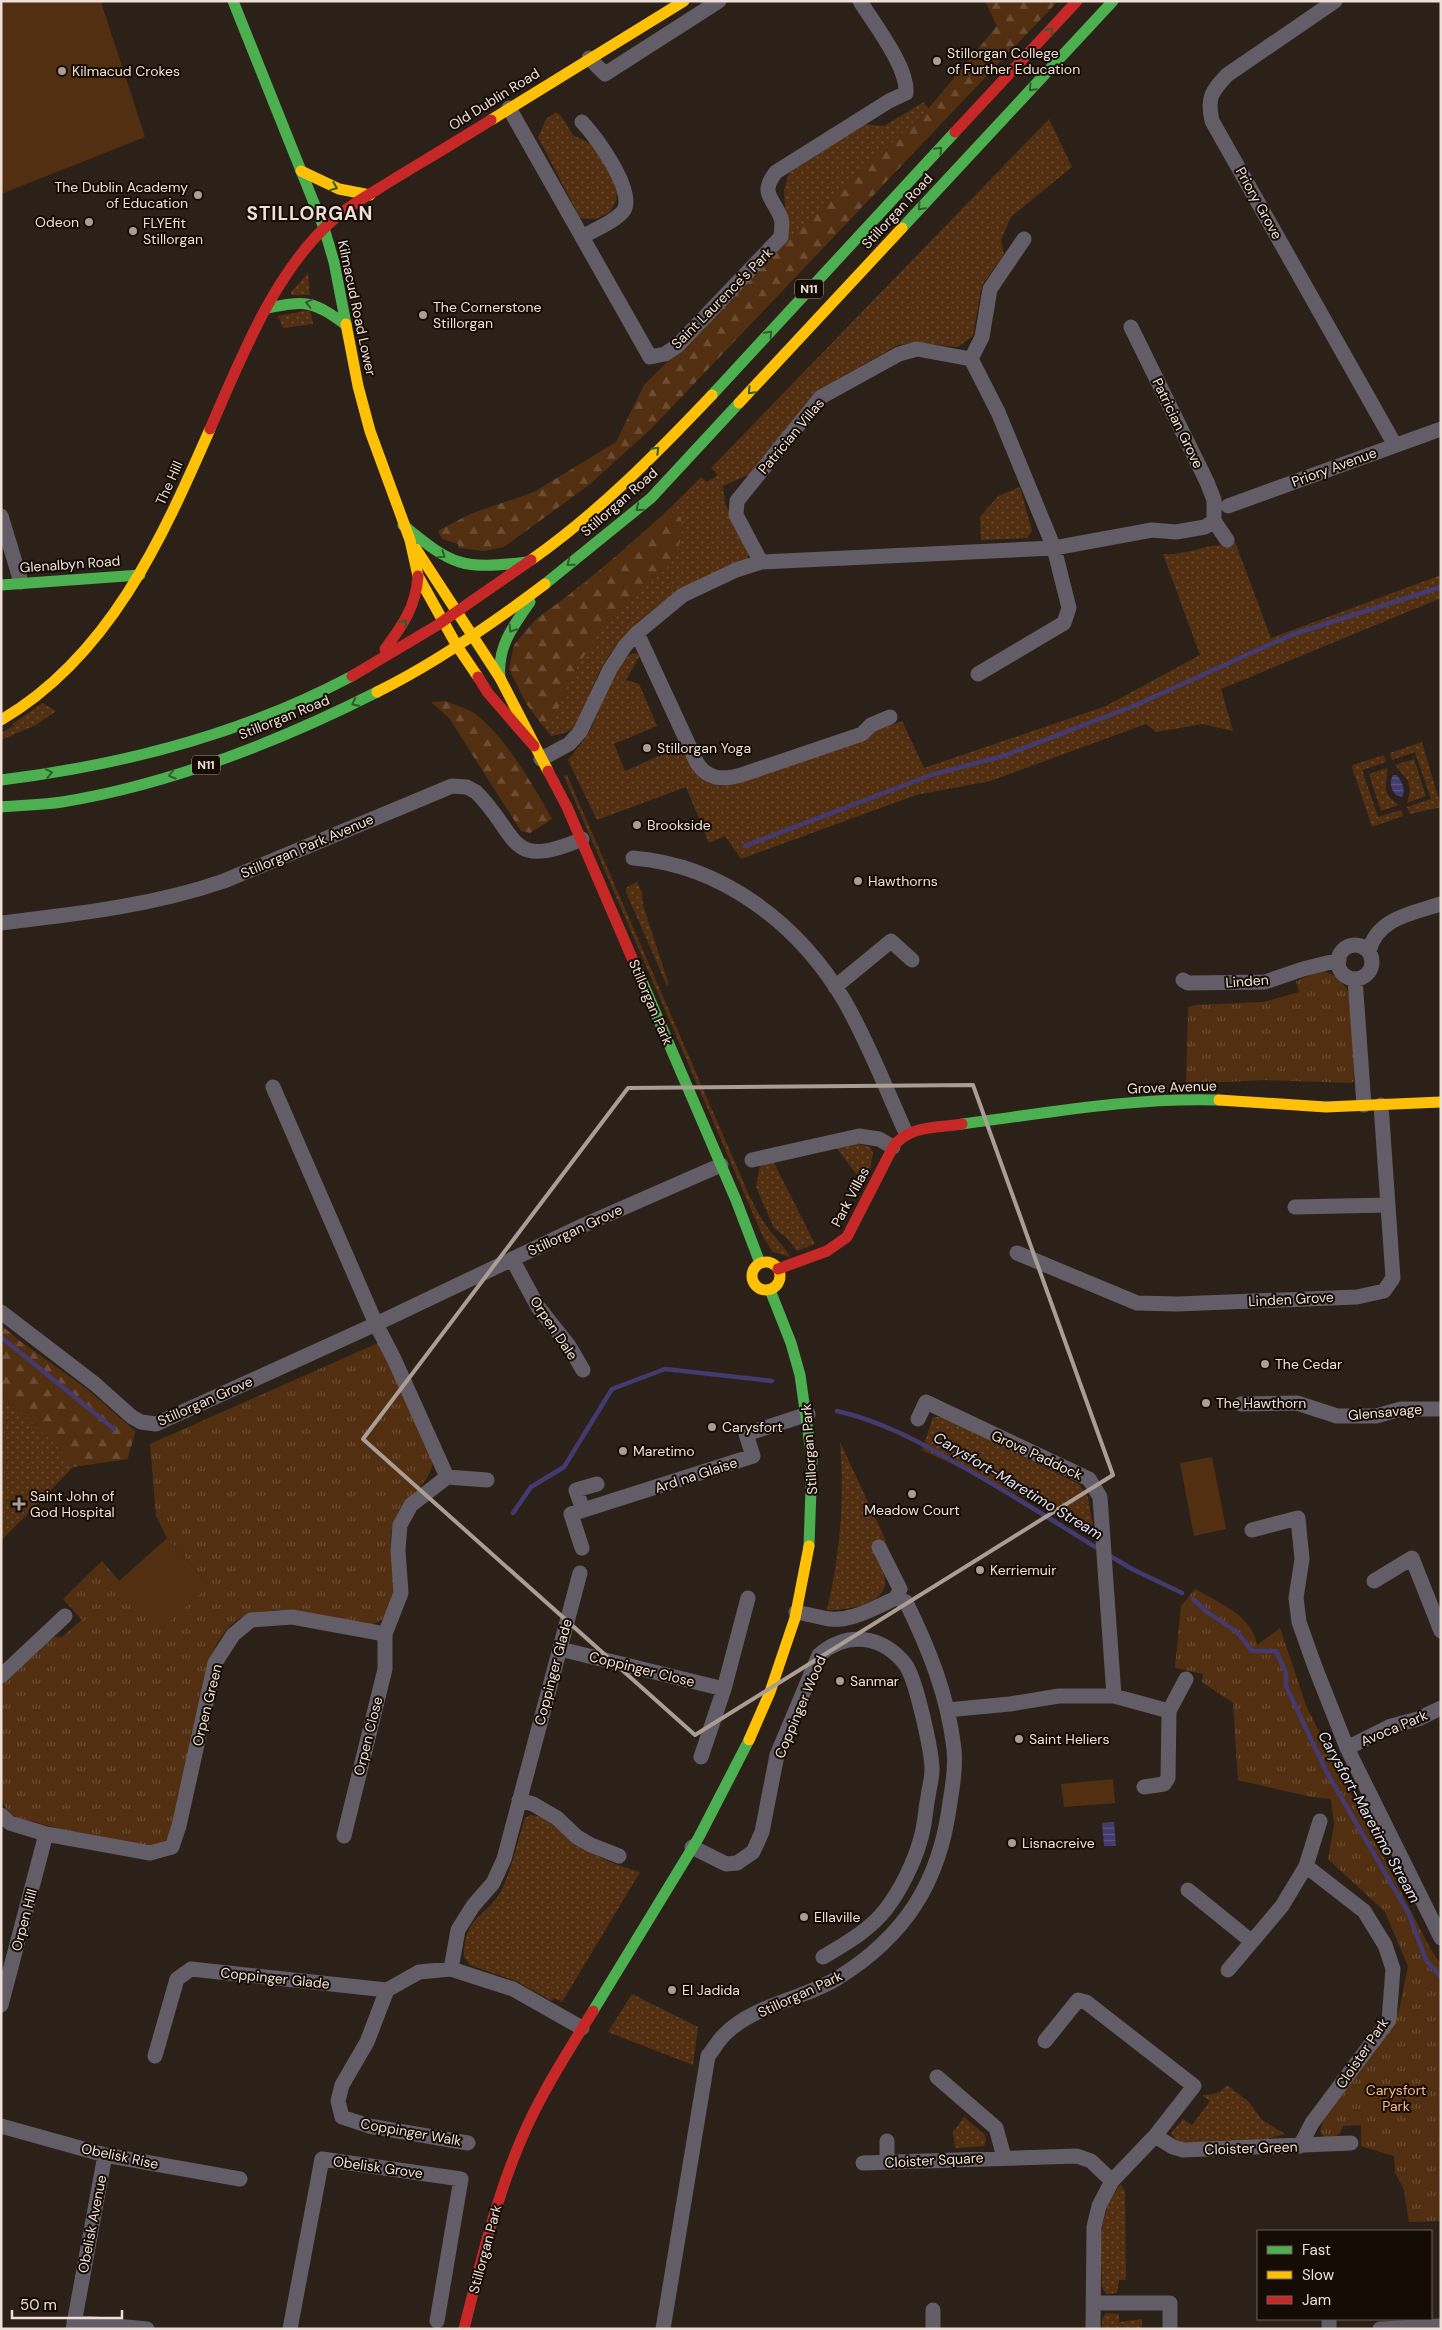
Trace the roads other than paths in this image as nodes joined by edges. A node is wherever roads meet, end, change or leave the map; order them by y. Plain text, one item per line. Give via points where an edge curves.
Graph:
1 (233, 1) edge
2 (684, 1) edge
3 (719, 1) edge
4 (860, 1) edge
5 (1077, 1) edge
6 (1113, 1) edge
7 (1335, 1) edge
8 (589, 58) junction
9 (509, 108) junction
10 (582, 122) dead end
11 (301, 171) junction
12 (370, 195) junction
13 (324, 228) junction
14 (582, 237) junction
15 (1024, 239) dead end
16 (267, 308) junction
17 (346, 325) junction
18 (1131, 328) dead end
19 (971, 359) junction
20 (1441, 429) edge
21 (1395, 445) junction
22 (1228, 506) dead end
23 (1, 516) edge
24 (1214, 521) junction
25 (403, 525) junction
26 (410, 540) junction
27 (1227, 540) dead end
28 (1054, 548) junction
29 (527, 562) junction
30 (761, 562) junction
31 (140, 575) junction
32 (418, 576) junction
33 (21, 582) junction
34 (1, 584) edge
35 (539, 588) junction
36 (458, 612) junction
37 (443, 621) junction
38 (637, 633) junction
39 (473, 635) junction
40 (457, 646) junction
41 (375, 662) junction
42 (978, 674) dead end
43 (500, 678) junction
44 (890, 717) dead end
45 (1, 720) edge
46 (537, 752) junction
47 (1, 780) edge
48 (1, 807) edge
49 (582, 839) junction
50 (633, 858) dead end
51 (1441, 904) edge
52 (1, 923) edge
53 (1369, 951) junction
54 (912, 960) dead end
55 (1338, 960) junction
56 (1355, 978) junction
57 (1182, 980) dead end
58 (835, 987) junction
59 (273, 1087) dead end
60 (1441, 1102) edge
61 (1364, 1105) junction
62 (1381, 1105) junction
63 (906, 1133) junction
64 (893, 1147) junction
65 (752, 1160) dead end
66 (721, 1165) junction
67 (1388, 1205) junction
68 (1294, 1208) dead end
69 (1017, 1252) dead end
70 (512, 1259) junction
71 (760, 1262) junction
72 (778, 1269) junction
73 (770, 1290) junction
74 (1, 1312) edge
75 (376, 1324) junction
76 (583, 1370) dead end
77 (1241, 1404) dead end
78 (1441, 1409) edge
79 (808, 1411) junction
80 (918, 1419) dead end
81 (447, 1477) junction
82 (486, 1480) dead end
83 (597, 1484) dead end
84 (583, 1510) junction
85 (1252, 1530) dead end
86 (879, 1547) dead end
87 (582, 1548) dead end
88 (580, 1573) dead end
89 (1374, 1581) dead end
90 (748, 1598) dead end
91 (896, 1598) junction
92 (796, 1612) junction
93 (65, 1616) dead end
94 (1441, 1631) edge
95 (385, 1634) junction
96 (560, 1649) junction
97 (1, 1676) edge
98 (1186, 1679) dead end
99 (724, 1689) junction
100 (1114, 1696) junction
101 (1441, 1708) edge
102 (948, 1710) junction
103 (1169, 1711) junction
104 (1347, 1748) junction
105 (701, 1757) dead end
106 (1144, 1787) dead end
107 (519, 1800) junction
108 (1, 1815) edge
109 (1320, 1821) dead end
110 (46, 1834) junction
111 (344, 1836) dead end
112 (692, 1847) junction
113 (619, 1856) dead end
114 (1306, 1866) junction
115 (1188, 1890) dead end
116 (1441, 1938) edge
117 (1251, 1941) junction
118 (823, 1957) dead end
119 (451, 1969) junction
120 (1228, 1970) dead end
121 (387, 1990) junction
122 (1, 2006) edge
123 (582, 2028) junction
124 (1045, 2042) dead end
125 (154, 2056) dead end
126 (937, 2077) dead end
127 (1, 2126) edge
128 (1155, 2136) junction
129 (887, 2141) dead end
130 (468, 2143) dead end
131 (1351, 2143) dead end
132 (1300, 2146) junction
133 (105, 2155) junction
134 (1004, 2157) junction
135 (887, 2162) junction
136 (863, 2163) dead end
137 (240, 2179) dead end
138 (1112, 2181) junction
139 (1094, 2303) junction
140 (933, 2310) dead end
141 (437, 2321) dead end
142 (73, 2325) edge
143 (1441, 2326) edge
144 (147, 2329) edge
145 (290, 2329) edge
146 (464, 2329) edge
147 (663, 2329) edge
148 (932, 2329) edge
149 (1093, 2329) edge
150 (1170, 2329) edge
151 (1380, 2329) edge

1 - 11 main road, Kilmacud Road Lower
2 - 8 main road, Old Dublin Road
3 - 8 street via 605,74
4 - 14 street, Saint Laurence's Park via 907,82 906,93 776,172 768,182 768,196 782,220 781,238 677,346 665,354 650,357
29 -> 5 main road, Stillorgan Road / N11 via 568,534 613,494 724,382
6 -> 35 main road, Stillorgan Road / N11 via 651,498
7 - 21 street, Priory Grove via 1227,76 1214,89 1208,106 1212,121
8 - 9 main road, Old Dublin Road
9 - 12 main road, Old Dublin Road
9 - 14 street, Saint Laurence's Park
10 - 14 street via 598,139 625,189 626,199 624,209 616,217
11 -> 12 main road via 339,189
11 - 13 main road, Kilmacud Road Lower
12 - 13 main road, Old Dublin Road via 343,211
13 - 16 main road, The Hill via 302,251
13 - 17 main road, Kilmacud Road Lower
15 - 19 street via 990,289 982,336
17 -> 16 main road via 310,301
16 - 31 main road, The Hill via 218,406 180,499
17 - 25 main road, Kilmacud Road Lower via 370,431
18 - 24 street, Patrician Grove via 1207,482 1214,500
19 - 28 street via 998,412
19 - 30 street, Patrician Villas via 917,350 899,354 821,397 737,501 736,514
20 - 21 street, Priory Avenue
21 - 22 street, Priory Avenue
23 - 33 street
24 - 27 street
24 - 28 street via 1205,527 1176,532 1152,530
25 - 26 main road, Kilmacud Road Lower
25 -> 29 main road via 457,563 477,566
26 - 32 main road, Kilmacud Road Lower
26 - 36 main road, Kilmacud Road Lower
28 - 30 street
28 - 42 street via 1069,608 1064,623
29 - 36 main road, Stillorgan Road / N11
30 - 38 street via 683,595
31 - 33 main road, Glenalbyn Road
31 - 45 main road, The Hill via 112,620 91,646 44,689
32 - 37 main road, Kilmacud Road Lower
41 -> 32 main road via 410,617 416,601
33 - 34 main road, Glenalbyn Road
35 - 39 main road, Stillorgan Road / N11
35 -> 43 main road via 502,647 498,658
36 - 37 main road, Stillorgan Road / N11
36 - 39 main road, Kilmacud Road Lower
37 - 40 main road, Kilmacud Road Lower
37 - 41 main road, Stillorgan Road / N11
38 - 44 street via 697,763 712,777 721,779 741,774 862,734 872,725
38 - 46 street via 610,669 580,732 569,744
39 - 40 main road, Stillorgan Road / N11
39 - 43 main road, Stillorgan Park
40 - 46 main road, Stillorgan Park via 495,703
40 -> 48 main road, Stillorgan Road / N11 via 331,716 210,764 61,802
47 -> 41 main road, Stillorgan Road / N11 via 127,758 242,724 318,692
43 - 46 main road, Stillorgan Park
46 - 49 main road, Stillorgan Park
49 - 52 street, Stillorgan Park Avenue via 551,852 522,848 476,792 467,787 452,786 224,882 186,894 101,911
49 - 66 main road, Stillorgan Park
50 - 58 street via 690,869 735,889 788,930
51 - 53 street via 1389,922 1371,942
53 - 55 street, Linden via 1353,945 1343,950
53 - 56 street via 1371,968 1365,976
54 - 58 street via 891,941
55 - 56 street via 1345,975
55 - 57 street, Linden via 1265,982 1188,983
56 - 61 street
58 - 63 street via 867,1044
59 - 75 street
60 - 62 main road, Grove Avenue
61 - 62 main road, Grove Avenue
61 - 63 main road, Grove Avenue via 1326,1107 1217,1100 1137,1102
62 - 67 street, Linden Grove
63 - 64 main road, Park Villas
64 - 65 street via 879,1139 859,1136
64 - 72 main road, Park Villas via 846,1237 827,1251
66 - 70 street, Stillorgan Grove
66 - 71 main road, Stillorgan Park
67 - 68 street
67 - 69 street, Linden Grove via 1394,1278 1384,1291 1357,1296 1137,1303
70 - 75 street, Stillorgan Grove
70 - 76 street, Orpen Dale via 538,1307 569,1346
71 - 72 main road via 772,1263
71 - 73 main road via 753,1269 753,1284 761,1290
72 - 73 main road via 779,1281
73 - 79 main road, Stillorgan Park via 788,1336
74 - 75 street, Stillorgan Grove via 95,1384 132,1417 149,1424 156,1424
75 - 81 street
77 - 78 street, Glensavage via 1298,1403 1337,1416 1376,1416 1401,1409
79 - 84 street, Ard na Glaise via 746,1434 753,1456
79 - 92 main road, Stillorgan Park via 813,1473 812,1520
80 - 100 street, Grove Paddock via 926,1402 1088,1479 1100,1497
81 - 82 street
81 - 95 street via 411,1505 400,1525 401,1593
83 - 84 street via 576,1490
84 - 87 street via 571,1514
85 - 104 street, Avoca Park via 1298,1518 1302,1559 1296,1598 1299,1622
86 - 91 street via 900,1589
88 - 96 street, Coppinger Glade
89 - 94 street via 1412,1558
90 - 99 street
91 - 92 street via 860,1615 844,1618 825,1619
91 - 102 street, Stillorgan Park via 906,1602 926,1641
92 - 112 main road, Stillorgan Park via 782,1667 760,1722
93 - 97 street
95 - 110 street, Orpen Green via 292,1617 251,1620 233,1635 215,1664 172,1847 150,1853
95 - 111 street, Orpen Close via 385,1669
96 - 99 street, Coppinger Close
96 - 107 street, Coppinger Glade
98 - 103 street
99 - 105 street
100 - 102 street via 1059,1696
100 - 103 street
101 - 104 street, Avoca Park via 1392,1726
102 - 147 street, Stillorgan Park via 954,1751 948,1824 936,1868 899,1928 870,1956 834,1980 741,2021 724,2035 708,2056
103 - 106 street via 1168,1778 1164,1784
104 - 116 street, Avoca Park
107 - 113 street via 557,1818 591,1845
107 - 119 street, Coppinger Glade via 504,1859 494,1883 458,1930
108 - 110 street, Orpen Green via 10,1823
109 - 114 street
110 - 122 street, Orpen Hill
112 - 118 street, Coppinger Wood via 726,1864 737,1863 753,1852 762,1832 777,1755 819,1655 831,1645 856,1639 885,1647 906,1665 922,1711 932,1770 920,1841 886,1909 864,1930
112 - 123 main road, Stillorgan Park
114 - 117 street via 1282,1906
114 - 132 street, Cloister Park via 1364,1911 1385,1945 1393,1970 1388,2020 1312,2123
115 - 117 street
117 - 120 street
119 - 121 street via 419,1972
119 - 123 street via 513,1989
121 - 125 street, Coppinger Glade via 191,1969 177,1979
121 - 130 street, Coppinger Walk via 367,2042 342,2085 338,2101 342,2117 369,2126
123 - 146 main road, Stillorgan Park via 533,2115 502,2189
124 - 128 street via 1078,2000 1086,2002 1194,2086
126 - 134 street, Cloister Square via 996,2128
127 - 133 street, Obelisk Rise
128 - 132 street, Cloister Green via 1183,2150
128 - 138 street
129 - 135 street
131 - 132 street, Cloister Green
133 - 137 street, Obelisk Rise
133 - 142 street, Obelisk Avenue
134 - 135 street, Cloister Square
134 - 138 street, Cloister Square via 1077,2156 1091,2161
135 - 136 street, Cloister Square
138 - 139 street via 1099,2206 1094,2227
139 - 149 street
139 - 150 street via 1170,2303
140 - 148 street
141 - 145 street, Obelisk Grove via 461,2179 322,2159
142 - 144 street, Obelisk Avenue
143 - 151 street

